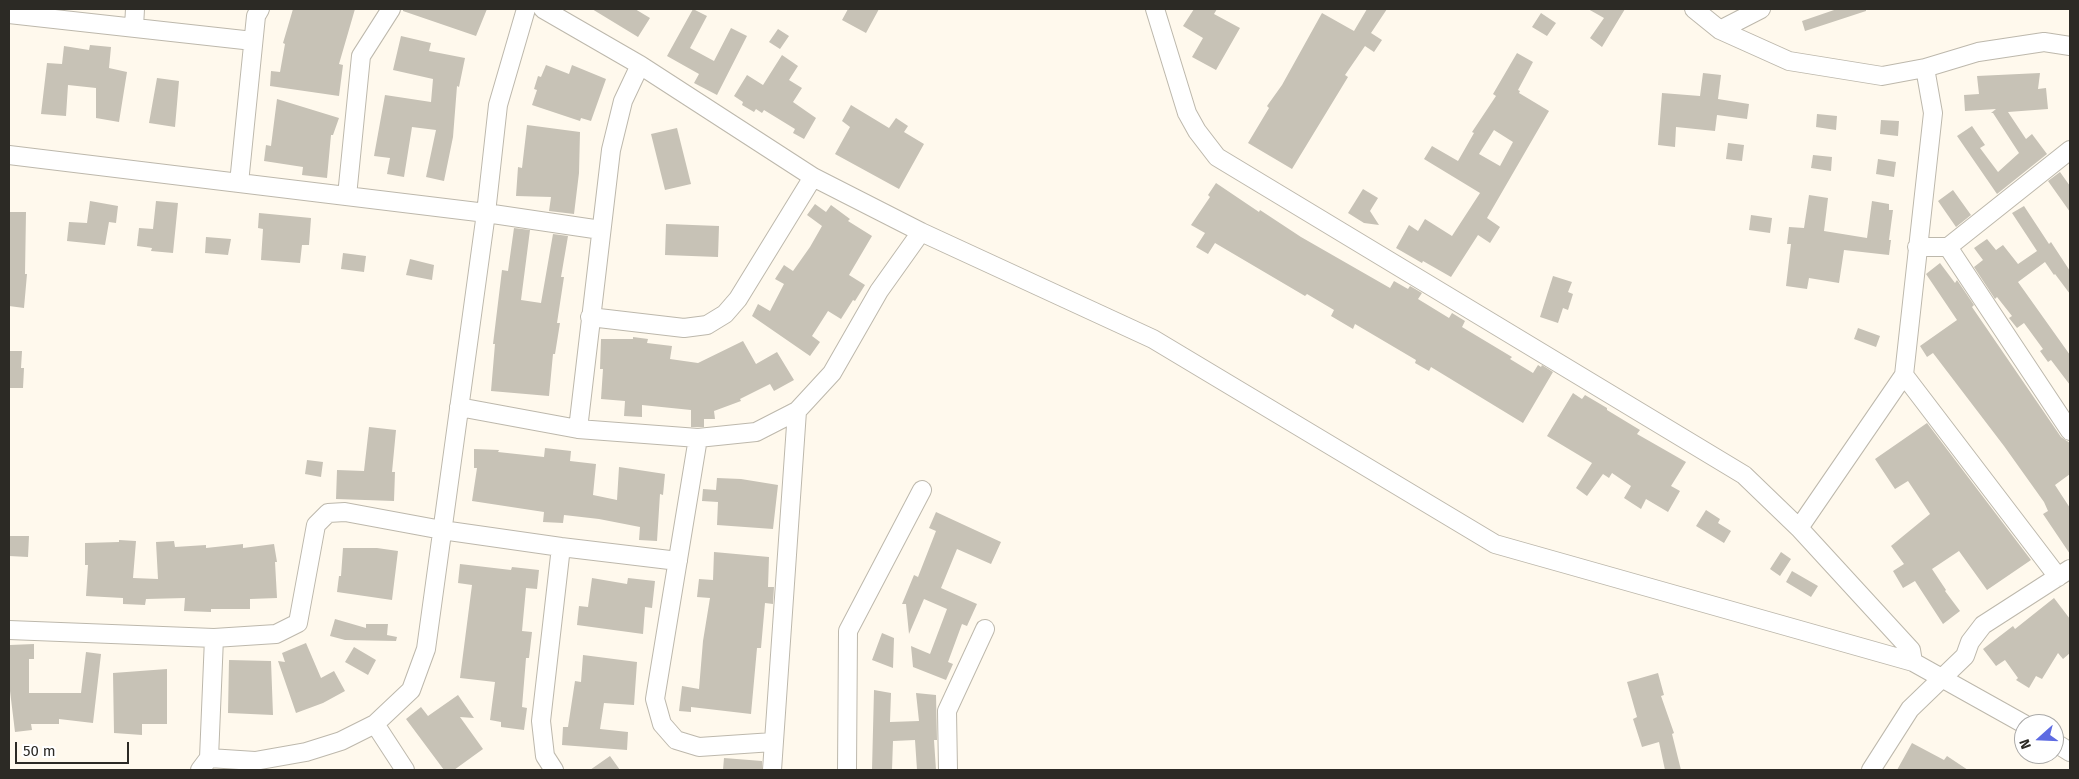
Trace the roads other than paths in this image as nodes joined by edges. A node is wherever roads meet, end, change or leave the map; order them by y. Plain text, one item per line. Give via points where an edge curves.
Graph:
1 (135, 9) edge
2 (260, 9) edge
3 (391, 9) edge
4 (526, 9) edge
5 (543, 9) edge
6 (1155, 9) edge
7 (1694, 9) edge
8 (1760, 9) edge
9 (9, 14) edge
10 (134, 27) junction
11 (1720, 30) junction
12 (253, 41) junction
13 (2070, 45) edge
14 (640, 66) junction
15 (1925, 68) junction
16 (9, 155) edge
17 (2068, 155) edge
18 (812, 177) junction
19 (239, 183) junction
20 (347, 196) junction
21 (486, 212) junction
22 (601, 230) junction
23 (921, 232) junction
24 (1917, 247) junction
25 (1948, 247) junction
26 (590, 316) junction
27 (1904, 375) junction
28 (459, 406) junction
29 (797, 411) junction
30 (578, 429) junction
31 (2070, 431) edge
32 (698, 438) junction
33 (922, 490) dead end
34 (1799, 528) junction
35 (442, 530) junction
36 (561, 548) junction
37 (678, 561) junction
38 (2064, 573) edge
39 (985, 629) dead end
40 (9, 630) edge
41 (214, 638) junction
42 (1912, 662) junction
43 (1943, 678) junction
44 (2014, 718) edge
45 (375, 724) junction
46 (773, 742) junction
47 (204, 764) edge
48 (405, 770) edge
49 (554, 770) edge
50 (772, 770) edge
51 (847, 770) edge
52 (948, 770) edge
53 (1871, 770) edge

1 - 10 street
2 - 12 street
3 - 20 street via 362,56
4 - 21 street via 498,104
5 - 14 street
6 - 34 street via 1187,114 1217,158 1744,475
7 - 11 street
8 - 11 street
9 - 10 street
10 - 12 street
11 - 15 street via 1788,61 1882,76
12 - 19 street
13 - 15 street via 2044,42 1978,52
14 - 18 street
14 - 22 street via 622,101 611,150
15 - 24 street via 1933,113
16 - 19 street
17 - 25 street
18 - 23 street
18 - 26 street via 738,299 719,317 707,324 684,328
19 - 20 street
20 - 21 street
21 - 22 street
21 - 28 street
22 - 26 street
23 - 29 street via 879,291 832,373
23 - 42 street via 1153,339 1495,544
24 - 25 street
24 - 27 street
25 - 31 street
26 - 30 street
27 - 34 street
27 - 38 street
28 - 30 street
28 - 35 street
29 - 32 street via 756,432
29 - 46 street
30 - 32 street
32 - 37 street
33 - 51 street via 848,631
34 - 42 street via 1911,650
35 - 36 street
35 - 41 street via 345,512 328,513 316,525 298,623 276,634
35 - 45 street via 426,649 411,690
36 - 37 street
36 - 49 street via 541,721 545,756
37 - 46 street via 655,699 662,724 676,740 699,747
38 - 43 street via 1982,625 1965,656
39 - 52 street via 947,711
40 - 41 street
41 - 47 street
42 - 43 street
43 - 44 street
43 - 53 street via 1910,709
45 - 47 street via 306,752 255,761
45 - 48 street
46 - 50 street

